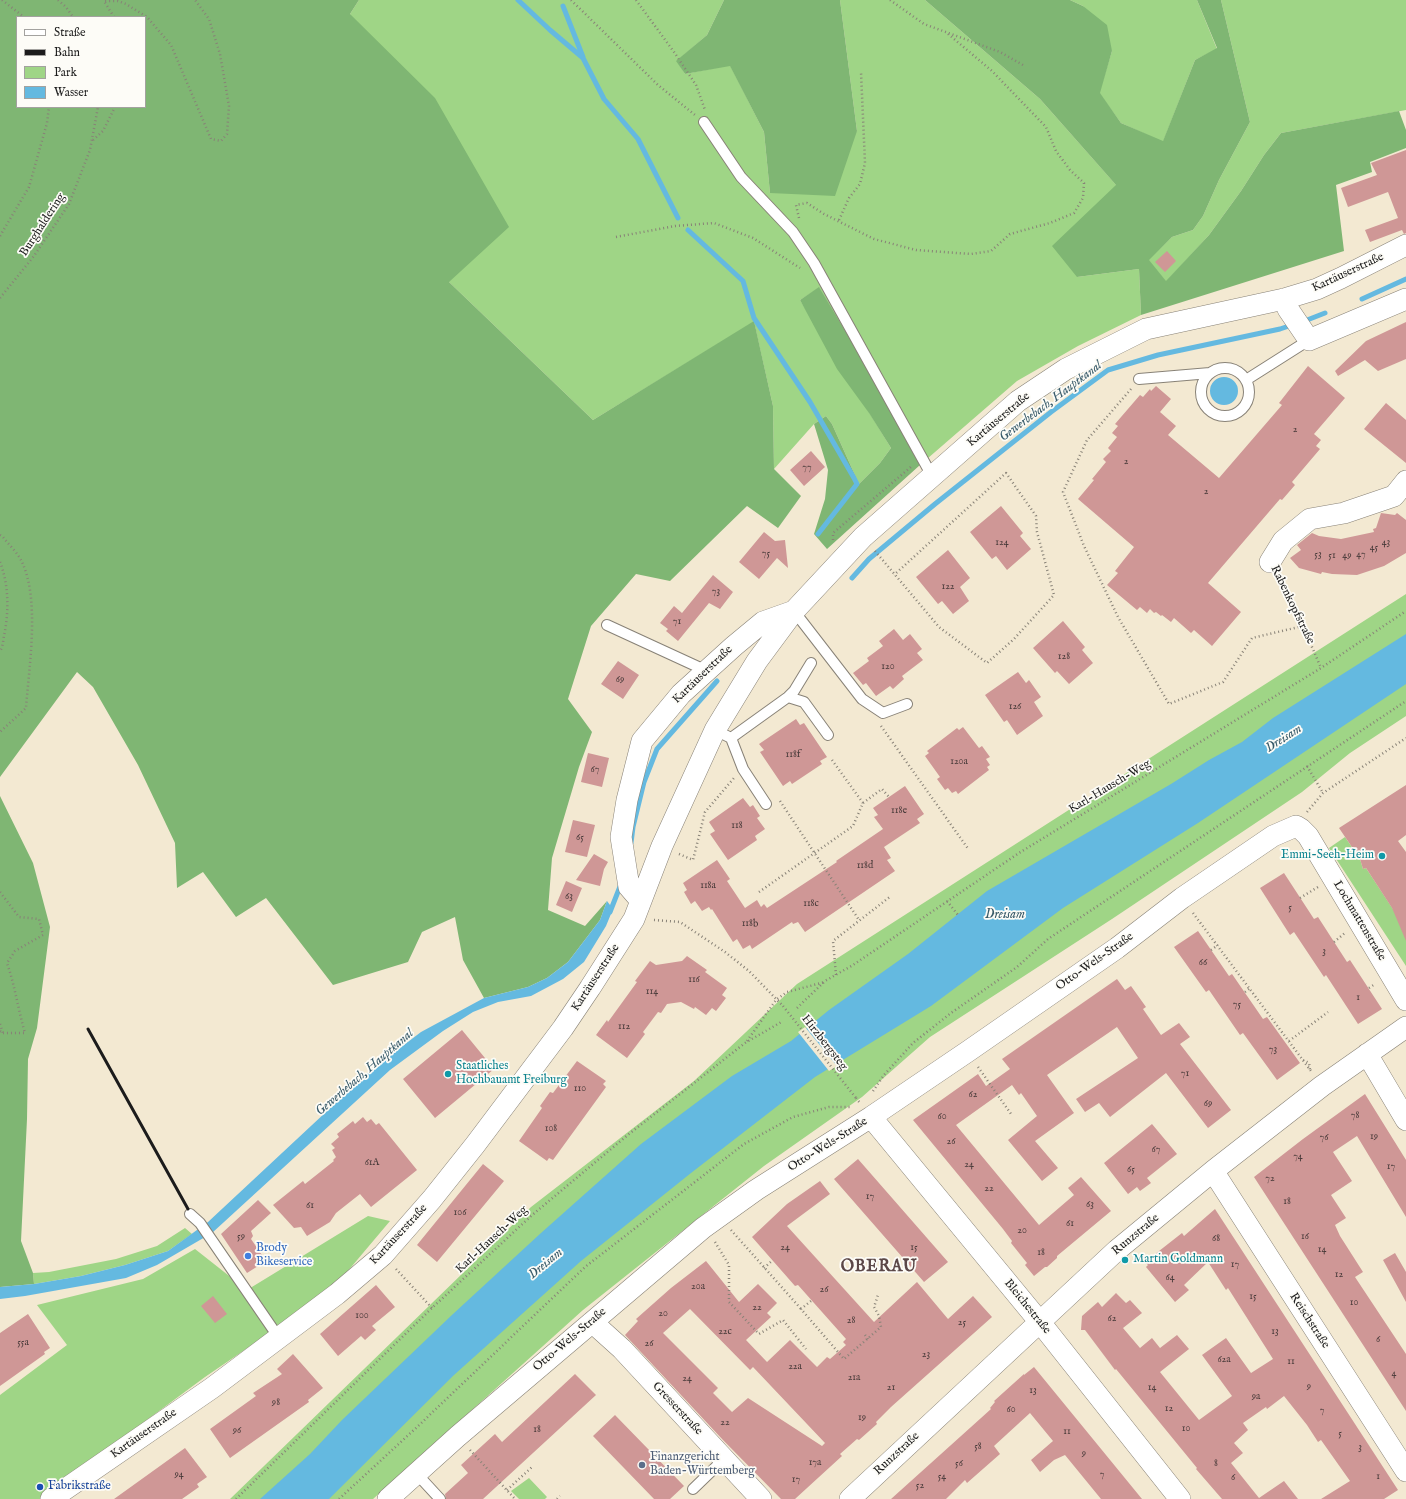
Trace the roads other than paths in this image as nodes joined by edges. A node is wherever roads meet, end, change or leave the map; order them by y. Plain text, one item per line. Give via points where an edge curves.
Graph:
1 (704, 122) road end
2 (1406, 245) edge
3 (1406, 299) edge
4 (1286, 304) junction
5 (1305, 334) junction
6 (1210, 373) junction
7 (1139, 379) road end
8 (1246, 380) junction
9 (932, 476) junction
10 (1406, 481) edge
11 (1270, 562) road end
12 (794, 611) junction
13 (607, 625) dead end
14 (811, 664) dead end
15 (707, 671) junction
16 (788, 697) junction
17 (907, 704) dead end
18 (723, 734) junction
19 (828, 735) dead end
20 (766, 804) dead end
21 (1296, 826) joint
22 (635, 902) junction
23 (1406, 1000) edge
24 (1406, 1027) edge
25 (1368, 1054) junction
26 (867, 1112) junction
27 (1406, 1120) edge
28 (1213, 1171) junction
29 (190, 1214) dead end
30 (1039, 1321) junction
31 (592, 1322) junction
32 (279, 1338) junction
33 (724, 1459) junction
34 (1406, 1471) edge
35 (416, 1473) junction
36 (693, 1489) dead end
37 (51, 1499) edge
38 (388, 1499) edge
39 (440, 1499) edge
40 (761, 1499) edge
41 (850, 1499) edge
42 (1180, 1499) edge

1 - 9 lane via 741,177 793,232 814,263
2 - 4 street, Kartäuserstraße
3 - 5 street
4 - 5 street
4 - 9 street, Kartäuserstraße via 1146,330 1066,369 1018,401
5 - 8 lane
6 - 7 lane
6 - 8 lane via 1216,369 1233,369
6 - 8 lane via 1201,387 1202,400 1206,407 1218,415 1234,414 1245,406 1249,390
9 - 12 street, Kartäuserstraße via 863,537
10 - 11 street, Rabenkopfstraße via 1394,496 1344,513 1310,519 1283,541
12 - 15 street, Kartäuserstraße via 763,622
12 - 17 lane via 862,699 883,713
12 - 18 street, Kartäuserstraße via 757,661
13 - 15 lane
14 - 16 lane via 794,692
15 - 22 street, Kartäuserstraße via 681,694 642,741 626,800 621,837
16 - 18 lane
16 - 19 lane via 804,702
18 - 20 lane via 742,770
18 - 22 street, Kartäuserstraße via 662,846
21 - 23 street, Lochmattenstraße via 1308,836
21 - 26 street, Otto-Wels-Straße via 1273,836 1182,898 1117,948 967,1052
22 - 32 street, Kartäuserstraße via 590,988 563,1028 432,1199 383,1255
24 - 25 street, Runzstraße
25 - 27 street
25 - 28 street, Runzstraße via 1322,1086
26 - 30 street, Bleichestraße
26 - 31 street, Otto-Wels-Straße via 711,1222
28 - 30 street, Runzstraße via 1117,1250
28 - 34 street, Reischstraße
29 - 32 lane via 200,1223
30 - 41 street, Runzstraße
30 - 42 street, Bleichestraße
31 - 33 street, Gresserstraße via 622,1349
31 - 35 street, Otto-Wels-Straße
32 - 37 street, Kartäuserstraße via 212,1388
33 - 36 lane
33 - 40 street, Gresserstraße
35 - 38 street, Otto-Wels-Straße
35 - 39 lane

